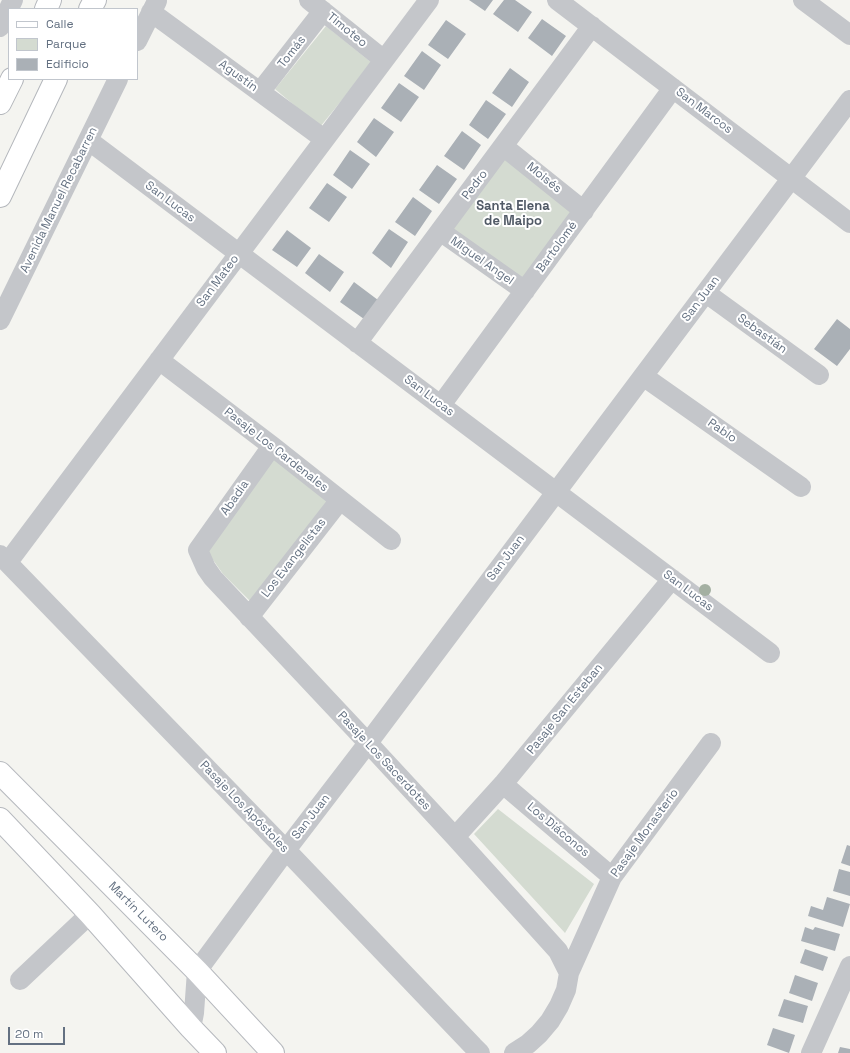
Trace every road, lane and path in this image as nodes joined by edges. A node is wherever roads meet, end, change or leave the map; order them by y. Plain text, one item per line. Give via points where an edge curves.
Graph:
1 (429, 0) edge
2 (557, 0) edge
3 (803, 0) edge
4 (154, 6) edge
5 (316, 6) edge
6 (8, 10) edge
7 (592, 26) junction
8 (0, 27) edge
9 (850, 35) edge
10 (138, 39) edge
11 (384, 60) junction
12 (12, 80) edge
13 (56, 80) edge
14 (118, 80) edge
15 (673, 88) junction
16 (260, 92) junction
17 (850, 100) edge
18 (0, 103) edge
19 (324, 139) junction
20 (88, 140) junction
21 (503, 146) junction
22 (792, 178) junction
23 (0, 196) edge
24 (584, 211) junction
25 (850, 223) edge
26 (440, 231) junction
27 (239, 254) junction
28 (525, 291) junction
29 (706, 293) junction
30 (0, 320) edge
31 (357, 343) junction
32 (159, 360) junction
33 (819, 375) dead end
34 (643, 376) junction
35 (441, 405) junction
36 (272, 446) junction
37 (801, 487) dead end
38 (556, 492) junction
39 (340, 500) junction
40 (391, 540) dead end
41 (198, 550) joint
42 (3, 559) edge
43 (672, 579) junction
44 (249, 617) junction
45 (770, 653) dead end
46 (368, 743) junction
47 (711, 743) dead end
48 (0, 772) edge
49 (503, 784) junction
50 (0, 820) edge
51 (455, 837) junction
52 (286, 850) junction
53 (612, 877) junction
54 (90, 914) junction
55 (850, 966) edge
56 (197, 971) junction
57 (569, 973) junction
58 (20, 980) dead end
59 (191, 1028) junction
60 (215, 1053) edge
61 (273, 1053) edge
62 (480, 1053) edge
63 (514, 1053) edge
64 (811, 1053) edge

1 - 11 street, San Mateo
2 - 7 street, San Marcos
3 - 9 street
4 - 10 street
4 - 16 street, Agustín
5 - 11 street, Timoteo
5 - 16 street, Tomás
6 - 8 street
7 - 15 street, San Marcos
7 - 21 street, Pedro
11 - 19 street, San Mateo
12 - 18 main road
13 - 23 main road
14 - 20 street, Avenida Manuel Recabarren
15 - 22 street, San Marcos
15 - 24 street, Bartolomé
16 - 19 street, Agustín
17 - 22 street, San Juan
19 - 27 street, San Mateo
20 - 27 street, San Lucas
20 - 30 street, Avenida Manuel Recabarren
21 - 24 street, Moisés
21 - 26 street, Pedro
22 - 25 street, San Marcos
22 - 29 street, San Juan
24 - 28 street, Bartolomé
26 - 28 street, Miguel Angel
26 - 31 street, Pedro
27 - 31 street, San Lucas
27 - 32 street, San Mateo
28 - 35 street, Bartolomé
29 - 33 street, Sebastián
29 - 34 street, San Juan
31 - 35 street, San Lucas
32 - 36 street, Pasaje Los Cardenales
32 - 42 street, San Mateo
34 - 37 street, Pablo
34 - 38 street, San Juan
35 - 38 street, San Lucas
36 - 39 street, Pasaje Los Cardenales
36 - 41 street, Abadía
38 - 43 street, San Lucas
38 - 46 street, San Juan
39 - 40 street, Pasaje Los Cardenales
39 - 44 street, Los Evangelistas
41 - 44 street, Pasaje Los Sacerdotes via 213,578
42 - 52 street, Pasaje Los Apóstoles
43 - 45 street, San Lucas
43 - 49 street, Pasaje San Esteban
44 - 46 street, Pasaje Los Sacerdotes
46 - 51 street, Pasaje Los Sacerdotes
46 - 52 street, San Juan
47 - 53 street, Pasaje Monasterio
48 - 56 main road, Martín Lutero
49 - 51 street, Pasaje San Esteban
49 - 53 street, Los Diáconos
50 - 54 main road
51 - 57 street, Pasaje Los Sacerdotes via 558,951
52 - 56 street, San Juan
52 - 62 street, Pasaje Los Apóstoles
53 - 57 street, Pasaje Monasterio
54 - 58 street
54 - 59 main road
55 - 64 street
56 - 59 street
56 - 61 main road, Martín Lutero
57 - 63 street, Pasaje Monasterio via 566,990 550,1021 528,1044
59 - 60 main road

